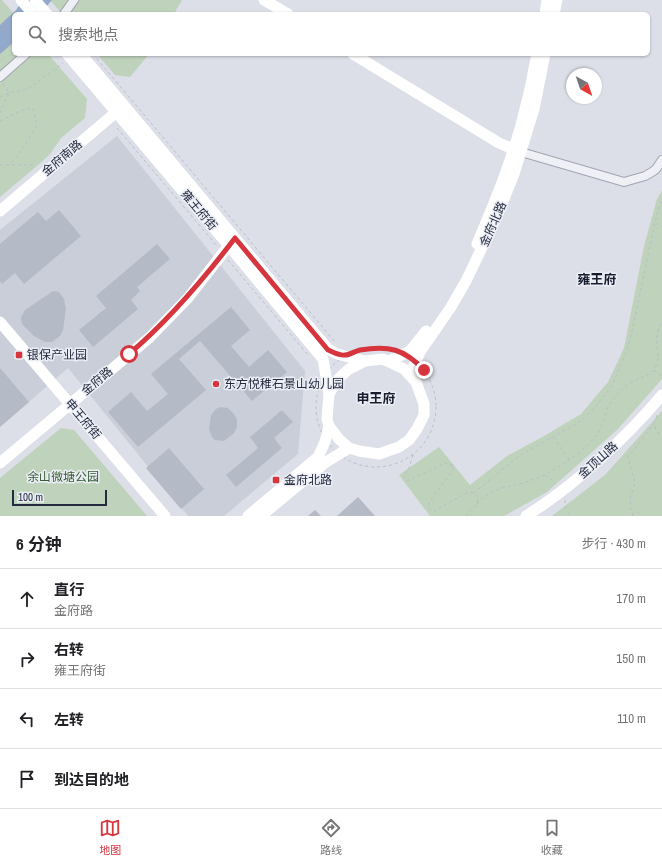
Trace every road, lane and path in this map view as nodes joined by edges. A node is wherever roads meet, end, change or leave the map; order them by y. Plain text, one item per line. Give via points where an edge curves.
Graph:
1 (21, 0) edge
2 (35, 0) edge
3 (74, 0) edge
4 (264, 0) edge
5 (547, 0) edge
6 (557, 0) edge
7 (31, 12) edge
8 (46, 12) edge
9 (65, 12) edge
10 (285, 12) edge
11 (545, 12) edge
12 (554, 12) edge
13 (24, 56) edge
14 (82, 56) edge
15 (95, 56) edge
16 (356, 56) edge
17 (537, 56) edge
18 (545, 56) edge
19 (63, 58) edge
20 (66, 68) dead end
21 (0, 78) edge
22 (9, 93) junction
23 (0, 97) edge
24 (117, 112) junction
25 (0, 114) edge
26 (0, 121) edge
27 (517, 151) junction
28 (662, 160) edge
29 (0, 165) edge
30 (9, 165) junction
31 (34, 165) dead end
32 (662, 201) edge
33 (0, 211) edge
34 (655, 222) junction
35 (662, 226) edge
36 (229, 246) junction
37 (0, 322) edge
38 (662, 322) edge
39 (335, 342) dead end
40 (343, 353) junction
41 (405, 354) junction
42 (309, 356) dead end
43 (365, 361) junction
44 (389, 361) junction
45 (416, 362) junction
46 (653, 369) junction
47 (323, 375) junction
48 (662, 377) edge
49 (416, 382) junction
50 (329, 394) junction
51 (662, 395) edge
52 (70, 404) junction
53 (654, 404) junction
54 (654, 424) junction
55 (329, 426) junction
56 (662, 435) edge
57 (553, 436) junction
58 (326, 442) junction
59 (349, 448) junction
60 (337, 454) junction
61 (413, 454) junction
62 (570, 460) junction
63 (0, 463) edge
64 (544, 475) junction
65 (474, 493) junction
66 (564, 494) junction
67 (476, 504) junction
68 (165, 516) edge
69 (248, 516) edge
70 (261, 516) edge
71 (466, 516) edge
72 (526, 516) edge
73 (568, 516) edge
74 (633, 516) edge

1 - 7 main road
2 - 8 main road
3 - 9 street
4 - 10 main road
5 - 11 main road
6 - 12 main road
13 - 21 street
14 - 24 main road, 雍王府街
15 - 39 path, 雍王府街
16 - 27 main road via 499,143
17 - 27 main road, 金府北路
18 - 27 main road, 金府北路 via 534,109
19 - 20 path
19 - 22 path via 28,89
19 - 24 main road, 雍王府街
21 - 22 path
22 - 23 path
22 - 25 path
24 - 33 main road, 金府南路
24 - 36 main road, 雍王府街
24 - 36 path, 雍王府街 via 119,131
26 - 30 path via 33,108 37,125
27 - 28 street via 624,182 652,172
27 - 41 main road, 金府北路 via 460,277 422,337
27 - 45 main road, 金府北路 via 498,214 480,254 451,307
29 - 30 path
30 - 31 path
32 - 34 path
34 - 35 path
34 - 57 path via 631,336 612,386 592,411 578,423
36 - 40 main road, 雍王府街 via 328,350 337,354
36 - 42 path, 雍王府街 via 245,282
36 - 47 main road, 雍王府街 via 323,359
36 - 52 main road, 金府路 via 188,298 149,338
37 - 52 main road, 申王府街
38 - 46 path via 657,329 657,360
40 - 41 path via 388,348
40 - 43 main road, 雍王府街
40 - 47 path
41 - 44 main road, 金府北路
41 - 45 path
43 - 44 main road via 384,358
43 - 50 main road via 338,378
44 - 49 main road via 404,369
45 - 49 main road, 金府北路 via 413,368
45 - 61 path via 428,375 436,391 438,409 434,427 423,446
46 - 48 path
46 - 62 path via 646,377 634,381 615,397 598,432 585,448
47 - 50 main road, 雍王府街
47 - 58 path via 317,389 314,411 319,433
49 - 59 main road via 424,404 424,415 418,429 409,440 399,448 379,454
50 - 55 main road
51 - 53 main road, 金顶山路
52 - 63 main road, 金府路
52 - 68 main road, 申王府街
53 - 54 path via 659,409
53 - 66 main road, 金顶山路
54 - 56 path
54 - 74 path via 628,457 635,484 630,506
55 - 58 main road
55 - 59 main road
57 - 62 path
57 - 65 path via 520,455
58 - 60 path
58 - 69 main road via 318,457
59 - 60 main road
60 - 61 path via 363,467 387,467
60 - 70 main road
61 - 65 path via 408,471 403,475 407,481 446,463 454,466 429,503 429,508 433,512 468,492
62 - 64 path
64 - 66 path
64 - 67 path via 502,487
65 - 67 path via 478,497
66 - 72 main road, 金顶山路
66 - 73 path
67 - 71 path

